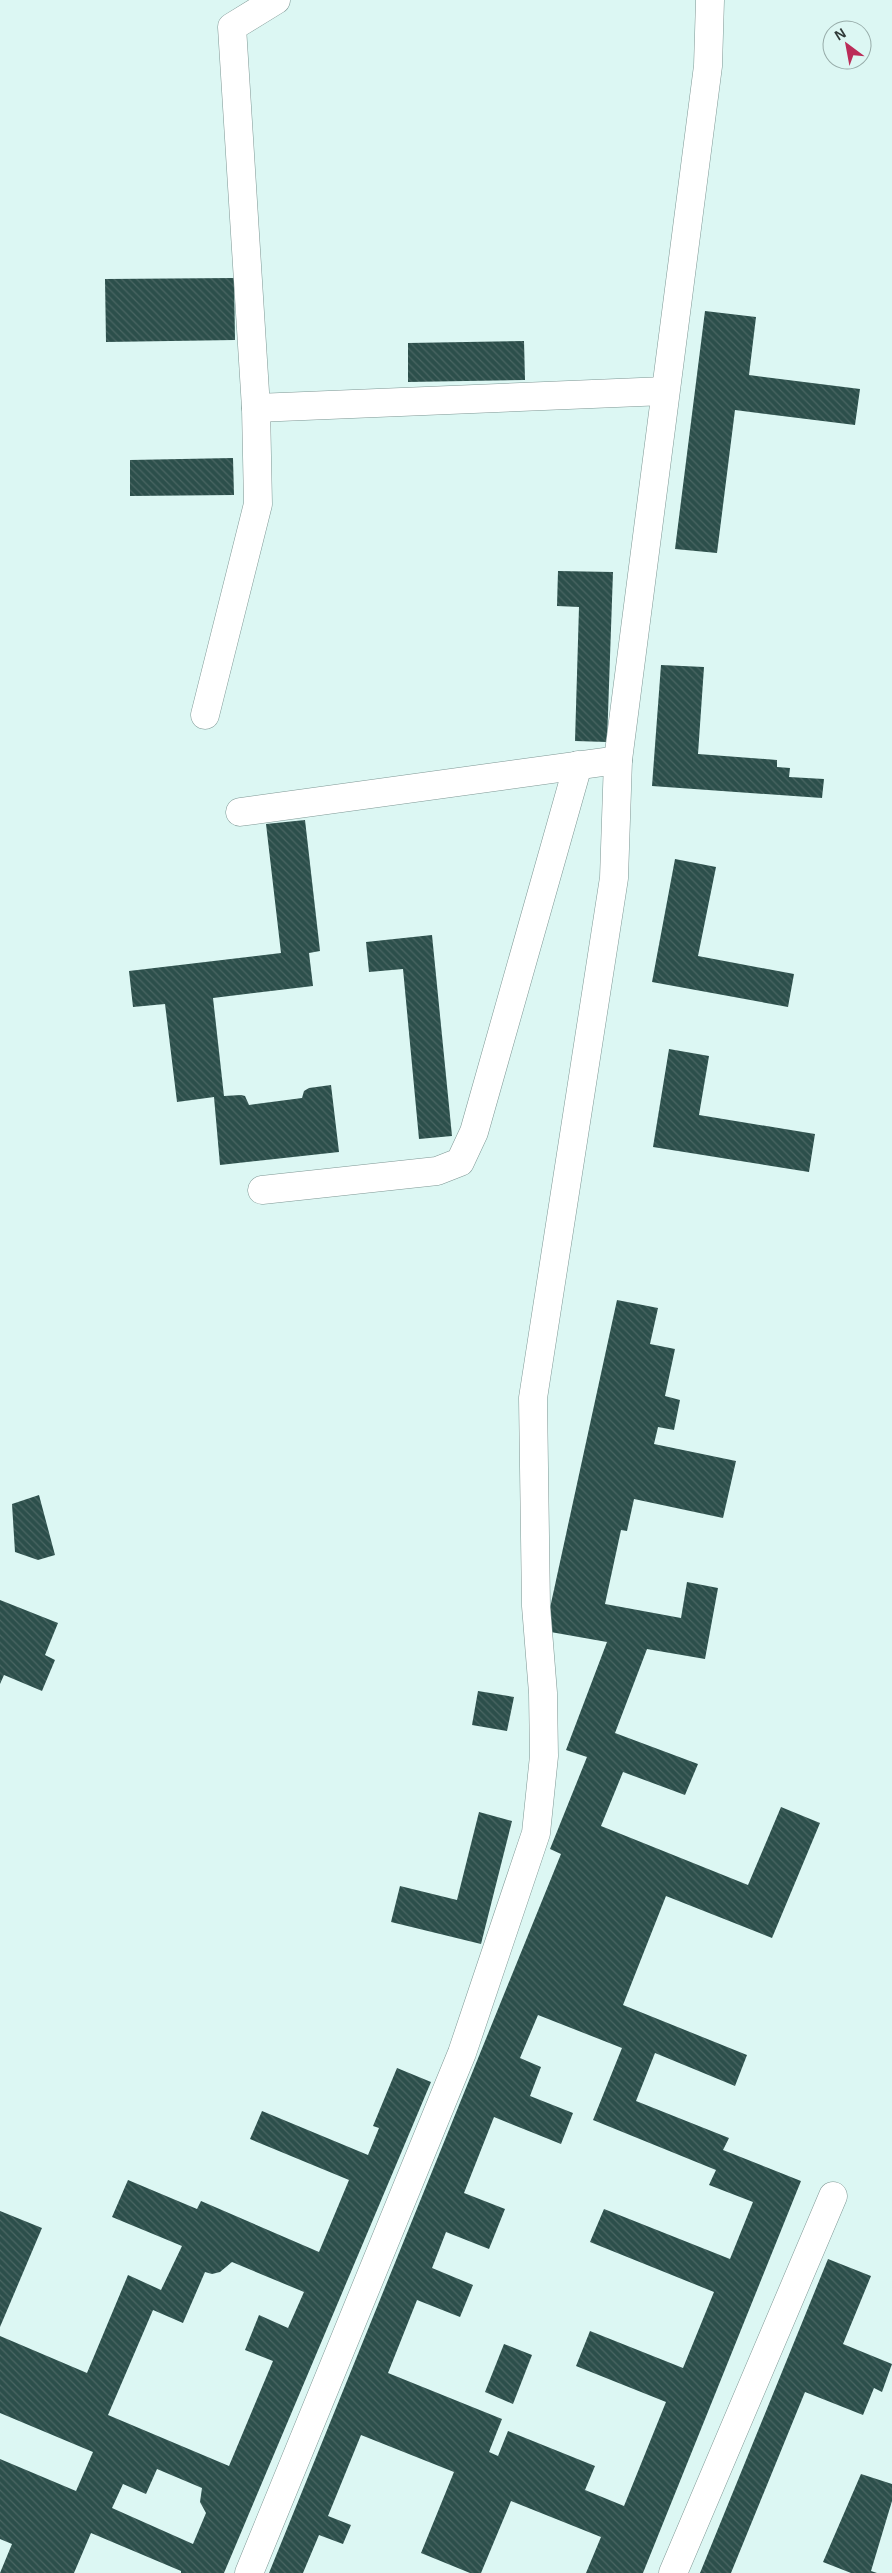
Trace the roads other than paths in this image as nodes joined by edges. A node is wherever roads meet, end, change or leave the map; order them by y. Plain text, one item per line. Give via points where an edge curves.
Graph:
1 (276, 0) edge
2 (710, 0) edge
3 (665, 391) junction
4 (256, 408) junction
5 (205, 715) dead end
6 (618, 760) junction
7 (578, 765) junction
8 (240, 812) dead end
9 (262, 1190) dead end
10 (833, 2196) dead end
11 (249, 2573) edge
12 (674, 2573) edge

1 - 4 street via 232,27
2 - 3 street via 708,66
3 - 4 street
3 - 6 street
4 - 5 street via 258,504
6 - 7 street
6 - 11 street via 614,878 533,1398 536,1606 544,1756 536,1833 462,2053
7 - 8 street
7 - 9 street via 474,1132 460,1162 437,1171
10 - 12 street

